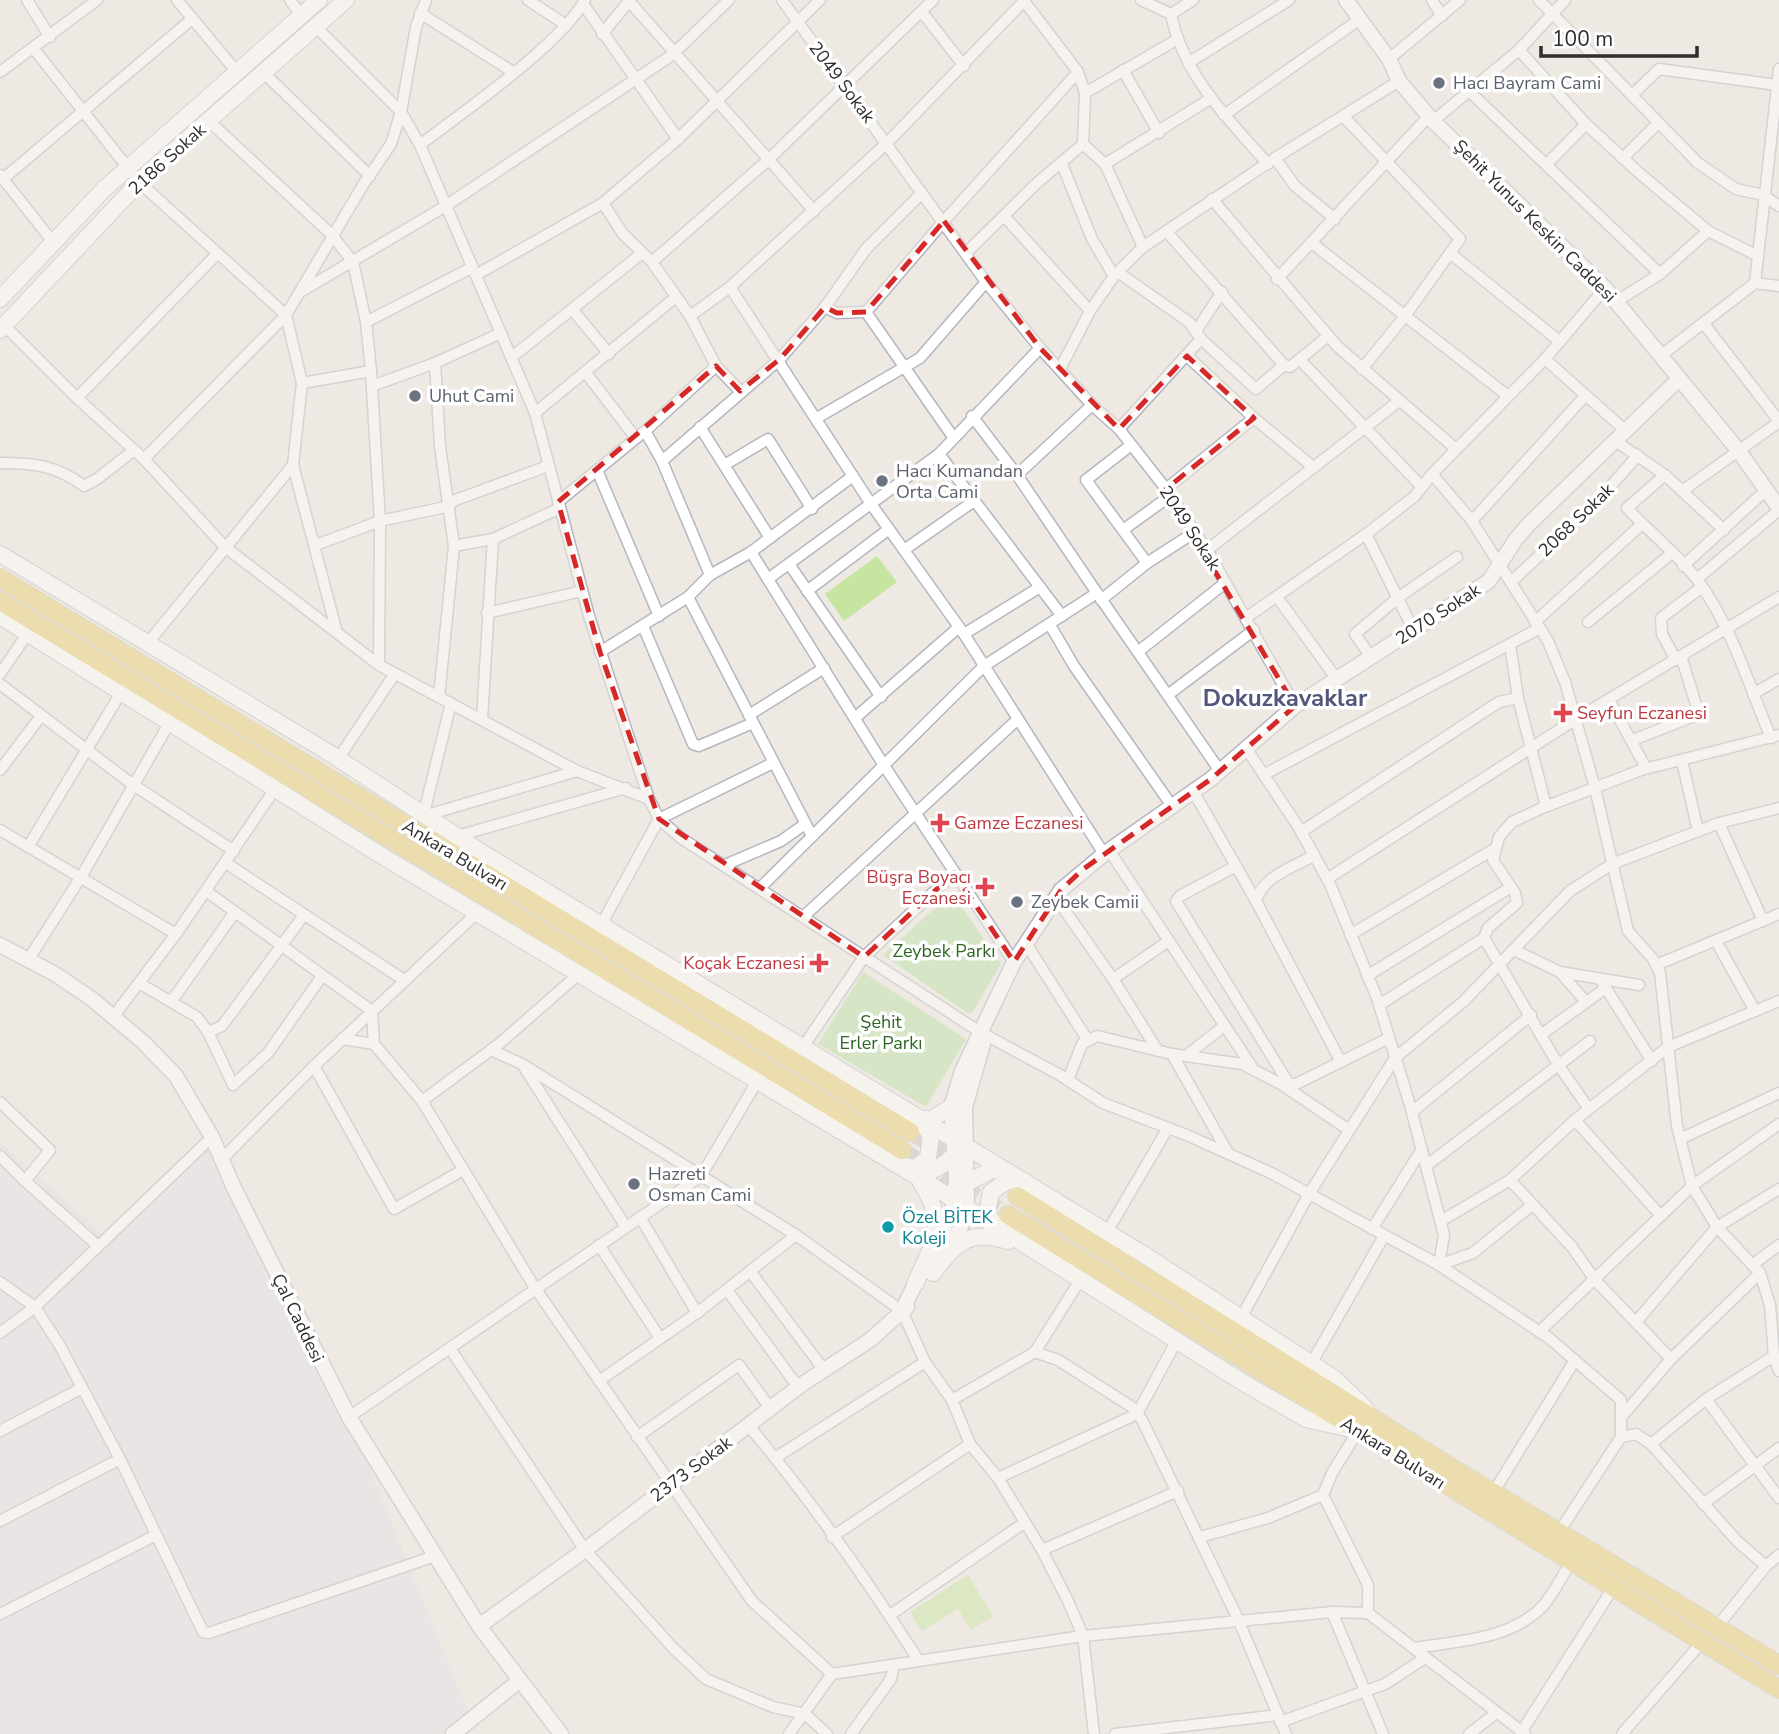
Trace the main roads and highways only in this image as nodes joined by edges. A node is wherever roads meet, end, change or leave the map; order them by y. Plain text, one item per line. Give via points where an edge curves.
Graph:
1 (319, 0) edge
2 (346, 0) edge
3 (3, 289) edge
4 (1, 329) edge
5 (0, 554) edge
6 (0, 578) edge
7 (0, 601) edge
8 (0, 616) edge
9 (951, 1107) road end
10 (915, 1125) junction
11 (957, 1146) junction
12 (897, 1157) junction
13 (1009, 1171) junction
14 (914, 1176) junction
15 (1021, 1188) junction
16 (961, 1195) junction
17 (1002, 1221) junction
18 (1029, 1248) junction
19 (933, 1273) road end
20 (915, 1284) road end
21 (1373, 1416) junction
22 (1358, 1431) junction
23 (1779, 1665) edge
24 (1779, 1689) edge

1 - 3 main road, 2186 Sokak via 127,168
2 - 4 main road, 2186 Sokak via 139,182
5 - 10 main road via 803,1047
6 - 10 main road, Ankara Bulvarı
7 - 12 main road, Ankara Bulvarı
8 - 12 main road via 477,913
9 - 10 main road
10 - 11 main road
10 - 12 main road via 928,1129 932,1144 926,1161 910,1168
11 - 13 main road
11 - 14 main road via 930,1173
12 - 14 main road
13 - 15 main road
13 - 16 main road via 992,1170
14 - 16 main road
14 - 20 main road via 932,1200 938,1222
15 - 17 main road via 1007,1181 991,1192 988,1212
15 - 21 main road, Ankara Bulvarı
15 - 21 main road via 1107,1232 1241,1318 1335,1379
16 - 17 main road
17 - 18 main road
17 - 22 main road, Ankara Bulvarı
18 - 19 main road via 977,1235 953,1249
18 - 22 main road via 1306,1419
21 - 23 main road, Ankara Bulvarı
22 - 24 main road, Ankara Bulvarı

